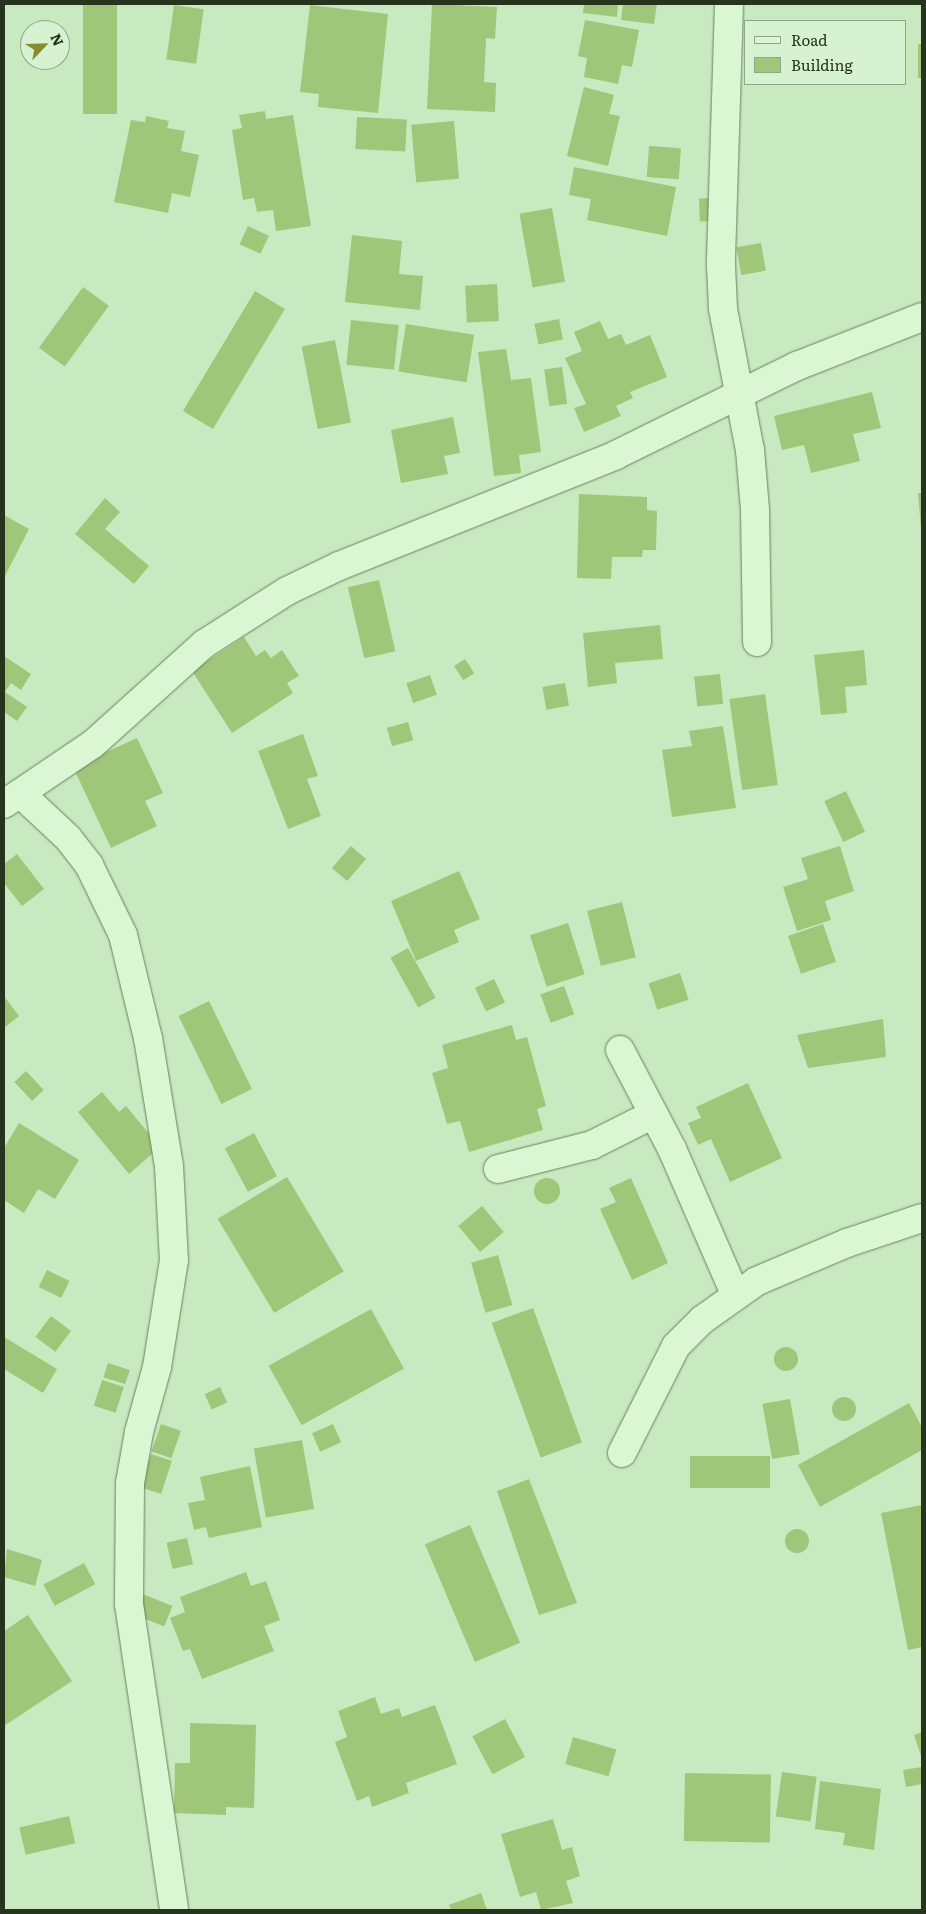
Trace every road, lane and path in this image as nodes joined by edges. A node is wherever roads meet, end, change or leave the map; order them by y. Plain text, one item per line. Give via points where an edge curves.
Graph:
1 (729, 4) edge
2 (922, 318) edge
3 (741, 397) junction
4 (757, 642) dead end
5 (13, 799) edge
6 (620, 1050) dead end
7 (654, 1114) junction
8 (498, 1169) dead end
9 (922, 1218) edge
10 (735, 1294) junction
11 (622, 1453) dead end
12 (174, 1910) edge

1 - 3 street via 721,265 723,309
2 - 3 street via 798,366
3 - 4 street via 755,510
3 - 5 street via 616,455 339,566 287,591 204,644 93,744
5 - 12 street via 68,838 89,865 123,935 148,1038 169,1166 174,1260 158,1367 139,1432 130,1483 128,1604
6 - 7 street
7 - 8 street via 592,1145
7 - 10 street
9 - 10 street via 847,1243
10 - 11 street via 676,1346

